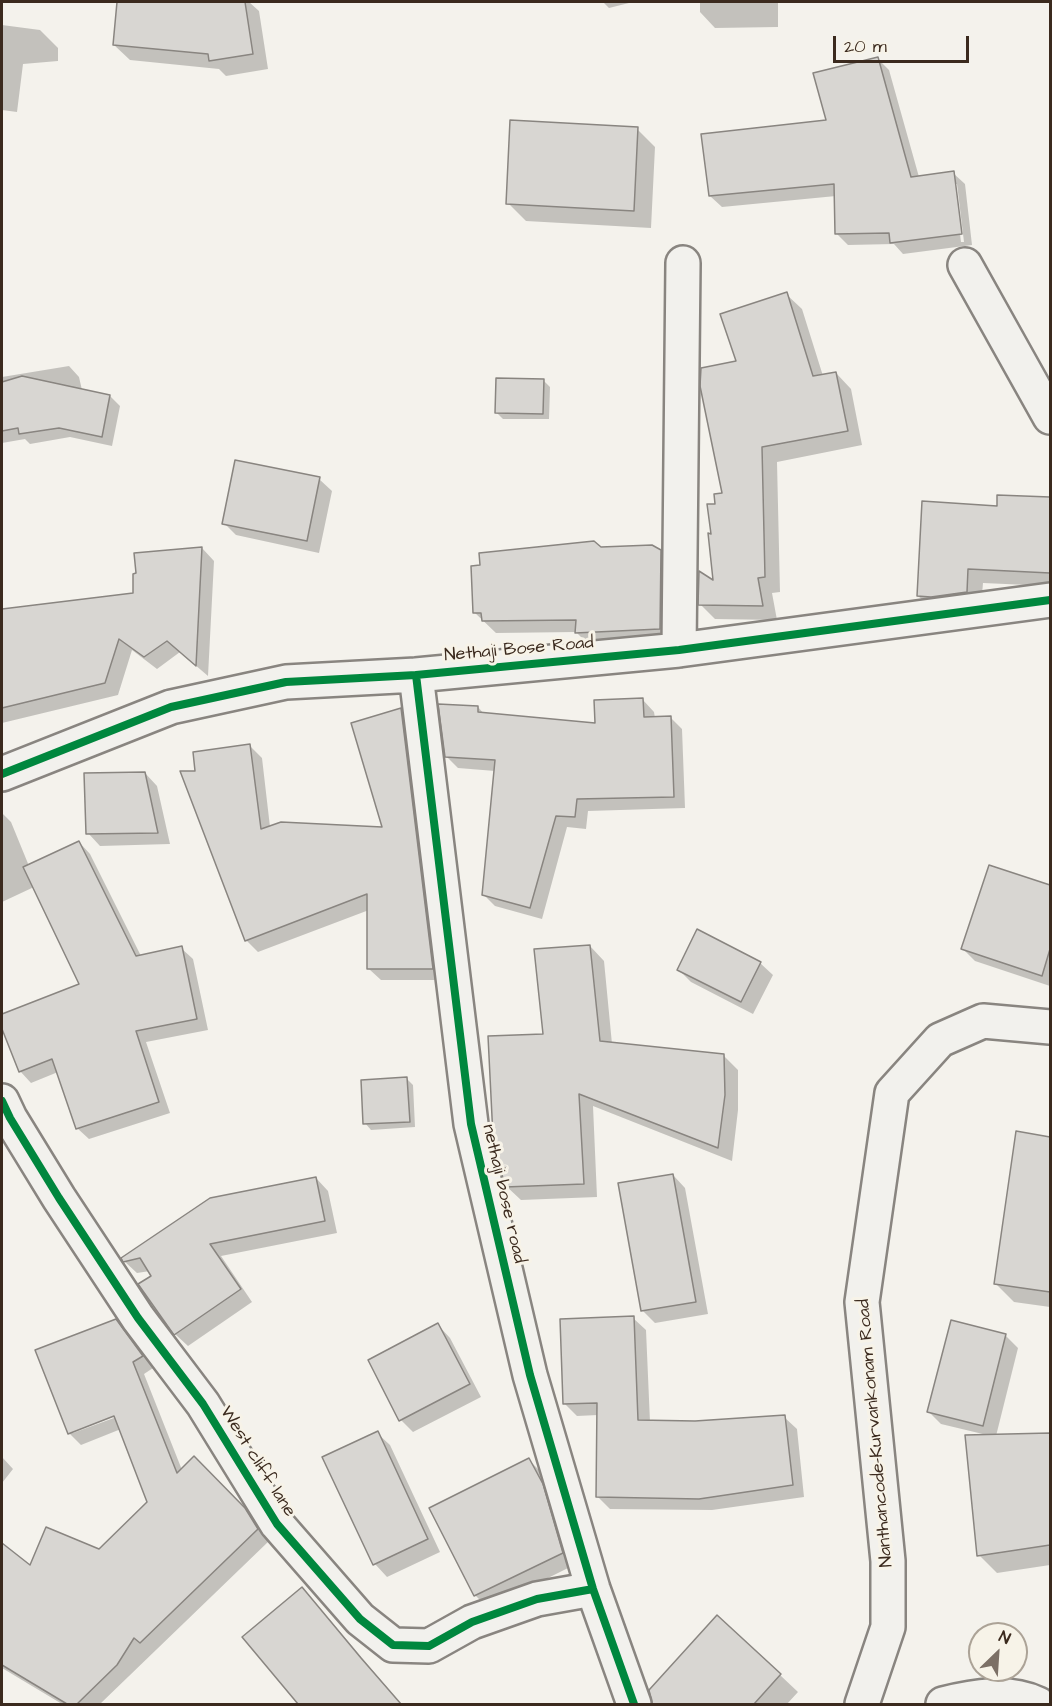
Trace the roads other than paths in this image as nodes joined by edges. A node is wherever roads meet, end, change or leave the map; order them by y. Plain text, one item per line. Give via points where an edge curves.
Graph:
1 (683, 263) dead end
2 (965, 265) dead end
3 (1050, 417) edge
4 (1050, 600) edge
5 (679, 650) junction
6 (416, 675) junction
7 (2, 774) edge
8 (1050, 1027) edge
9 (2, 1101) edge
10 (593, 1589) junction
11 (634, 1704) edge
12 (862, 1704) edge
13 (943, 1704) edge
14 (1038, 1704) edge

1 - 5 street
2 - 3 street
4 - 5 street, Nethaji Bose Road
5 - 6 street, Nethaji Bose Road
6 - 7 street, Nethaji Bose Road via 286,682 171,706
6 - 10 street, nethaji bose road via 471,1124 530,1376
8 - 12 street, Nanthancode-Kurvankonam Road via 983,1021 940,1040 892,1093 862,1302 888,1562 888,1627
9 - 10 street, West cliff lane via 59,1198 138,1318 203,1404 277,1524 360,1619 393,1646 429,1646 472,1622 537,1599
10 - 11 street, nethaji bose road
13 - 14 street via 980,1695 1023,1697

